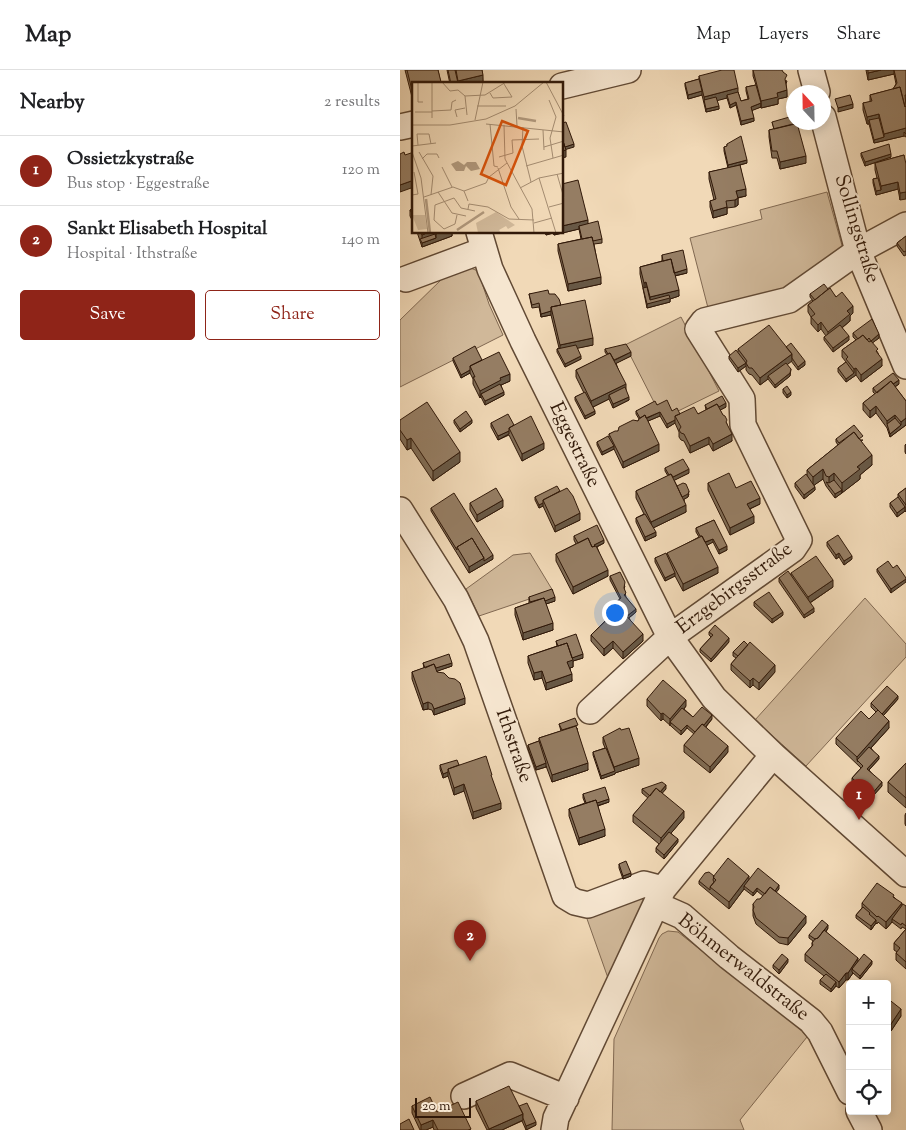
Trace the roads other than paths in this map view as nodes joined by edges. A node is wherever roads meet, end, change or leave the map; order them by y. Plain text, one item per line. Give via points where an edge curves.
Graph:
1 (628, 70) edge
2 (811, 70) edge
3 (815, 85) edge
4 (564, 86) edge
5 (827, 130) edge
6 (906, 225) edge
7 (482, 241) edge
8 (858, 251) junction
9 (406, 279) dead end
10 (906, 366) edge
11 (400, 510) edge
12 (670, 637) junction
13 (590, 711) dead end
14 (773, 755) junction
15 (906, 874) edge
16 (660, 897) junction
17 (846, 1084) edge
18 (464, 1096) dead end
19 (566, 1098) junction
20 (861, 1115) edge
21 (554, 1130) edge
22 (869, 1130) edge

1 - 4 street
2 - 3 street
5 - 8 street, Sollingstraße
6 - 8 street
7 - 9 street, Eggestraße
7 - 12 street, Eggestraße via 490,269 523,341
8 - 10 street, Sollingstraße
8 - 12 street, Erzgebirgsstraße via 789,300 704,321 698,329 742,399 743,425 799,540 793,549
11 - 16 street, Ithstraße via 456,599 476,641 565,896 588,905 644,884
12 - 13 street
12 - 14 street, Eggestraße via 714,698
14 - 15 street, Eggestraße
14 - 16 street
16 - 17 street, Böhmerwaldstraße via 811,1021 820,1032
16 - 19 street
18 - 19 street via 510,1074
19 - 21 street
20 - 22 street

